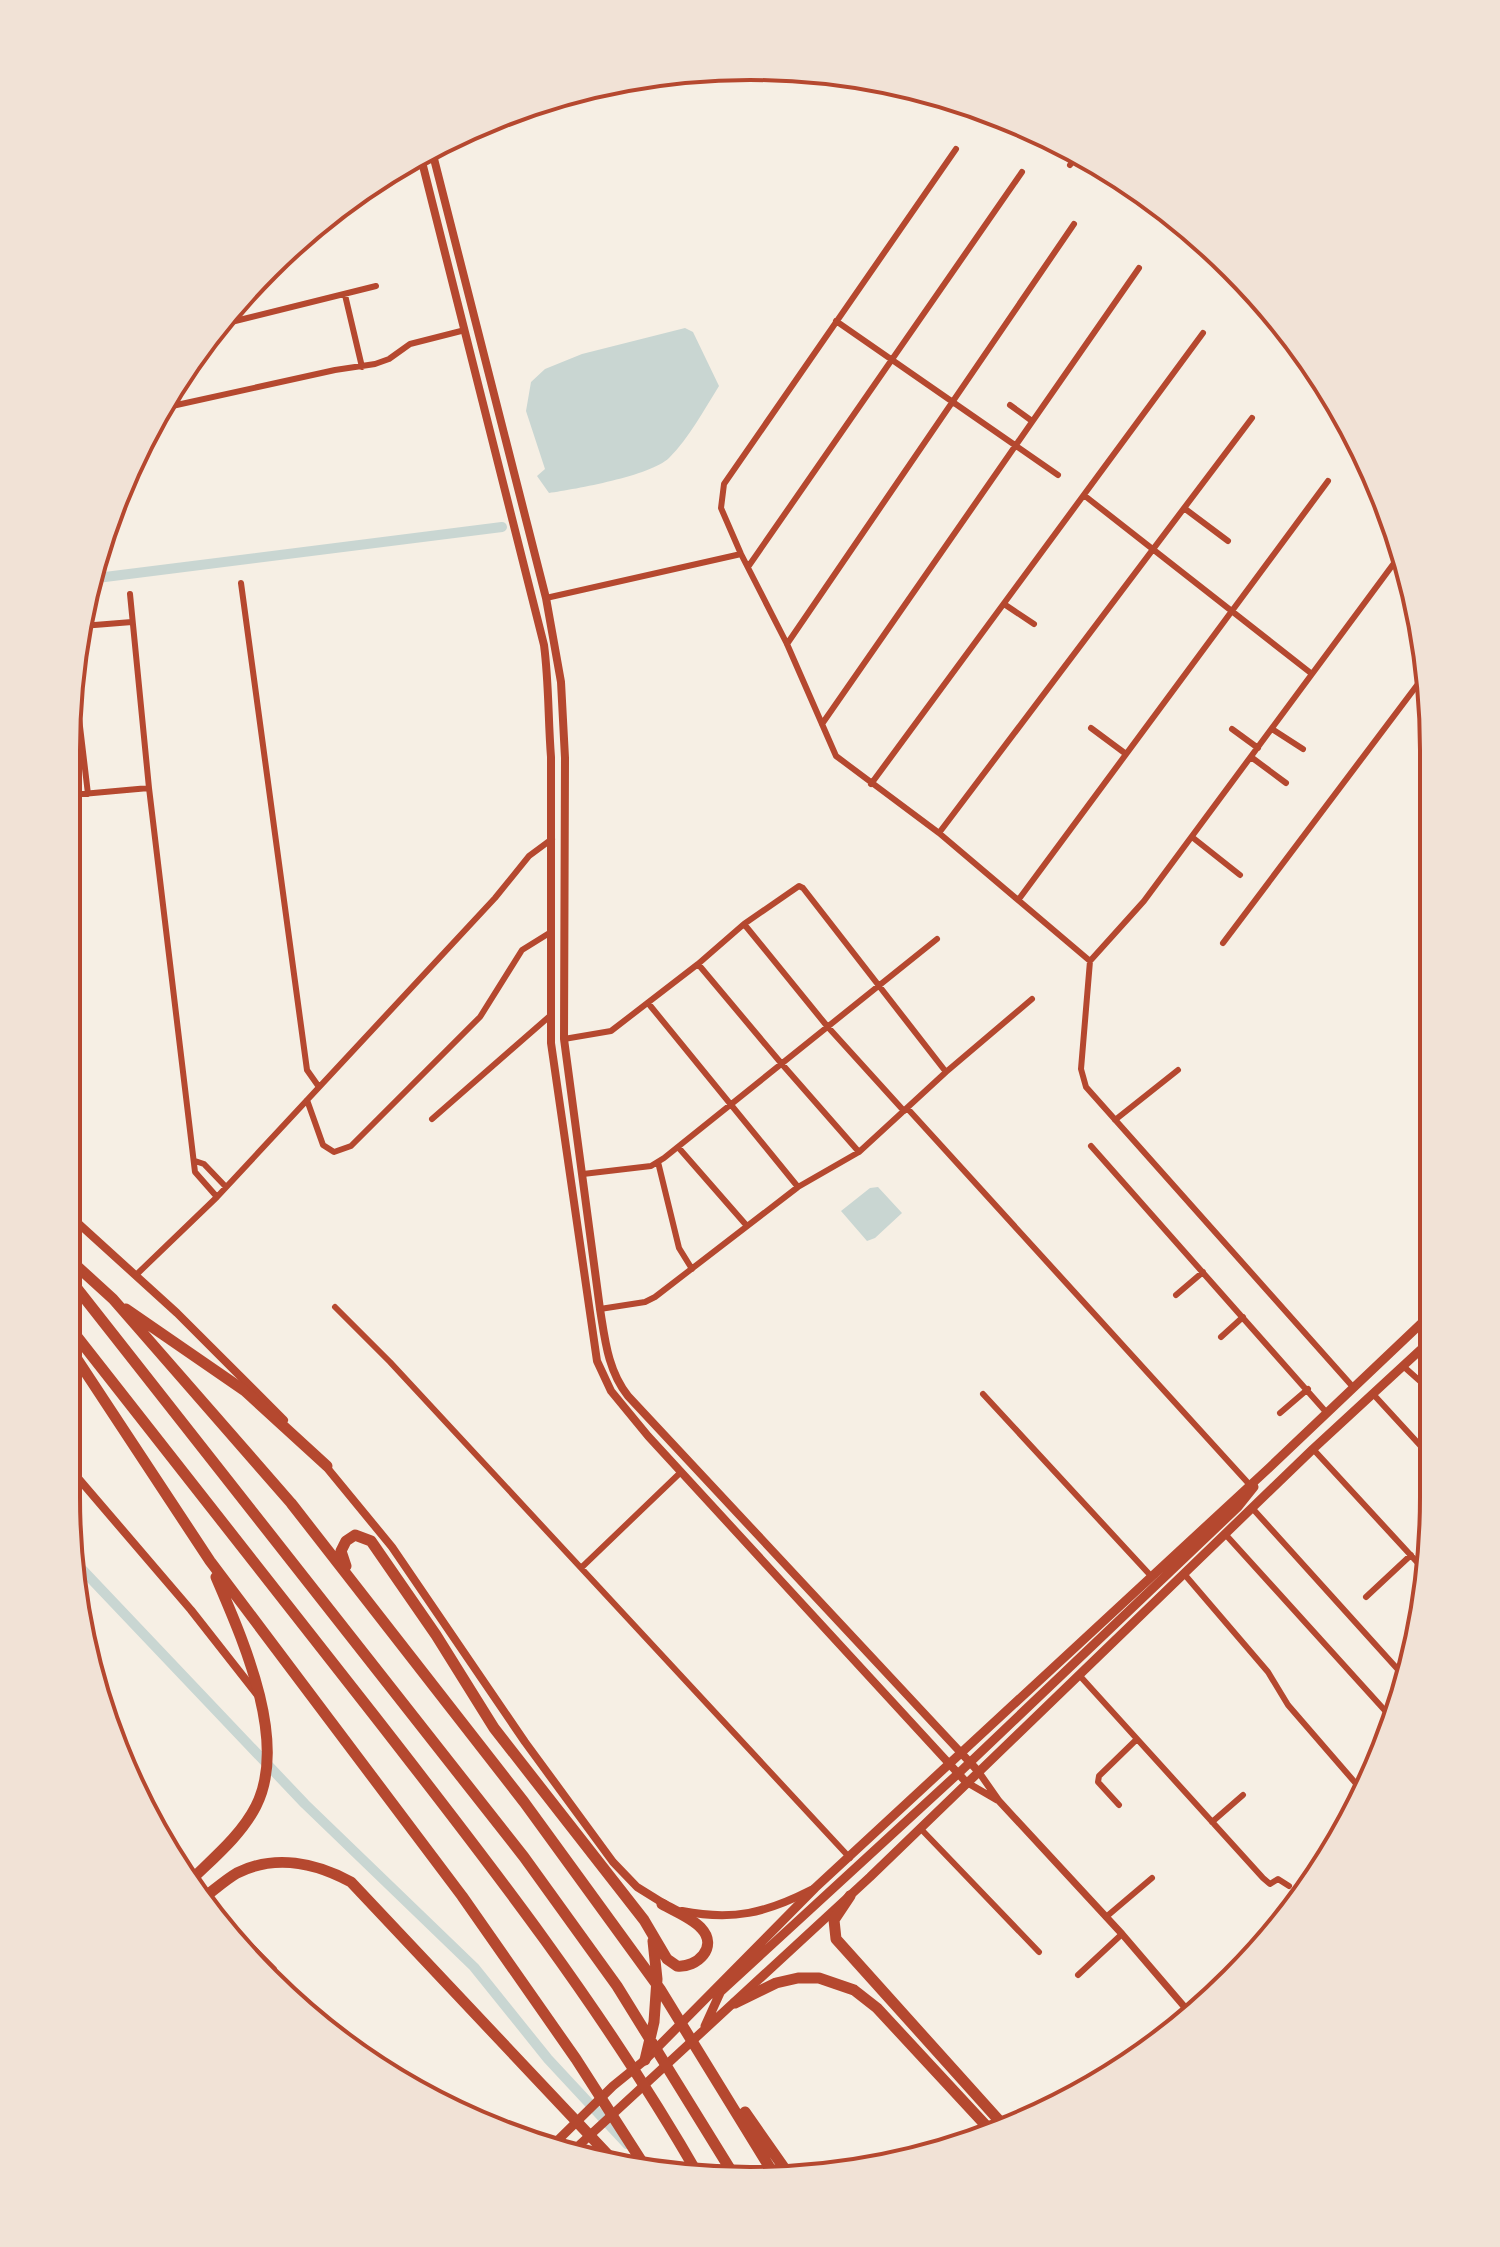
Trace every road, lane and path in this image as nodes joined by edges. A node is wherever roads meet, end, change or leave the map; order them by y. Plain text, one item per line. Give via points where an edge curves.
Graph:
1 (956, 149) dead end
2 (434, 160) edge
3 (423, 166) edge
4 (1022, 172) dead end
5 (1074, 224) dead end
6 (1139, 268) dead end
7 (376, 286) dead end
8 (345, 295) junction
9 (235, 321) edge
10 (836, 321) junction
11 (465, 330) junction
12 (1203, 333) dead end
13 (890, 359) junction
14 (362, 367) junction
15 (952, 401) junction
16 (176, 405) edge
17 (1010, 405) dead end
18 (1252, 418) dead end
19 (1032, 421) junction
20 (1016, 444) junction
21 (1058, 475) dead end
22 (1328, 481) dead end
23 (1085, 496) junction
24 (1184, 508) junction
25 (1228, 541) dead end
26 (1152, 549) junction
27 (741, 554) junction
28 (1393, 564) edge
29 (748, 567) junction
30 (241, 583) dead end
31 (130, 594) dead end
32 (546, 598) junction
33 (1004, 604) junction
34 (1232, 610) junction
35 (132, 622) junction
36 (1034, 624) dead end
37 (92, 625) edge
38 (787, 644) junction
39 (1312, 674) junction
40 (1417, 686) edge
41 (822, 724) junction
42 (1091, 728) dead end
43 (1232, 729) dead end
44 (1272, 729) junction
45 (80, 730) edge
46 (1258, 748) junction
47 (1303, 749) dead end
48 (1126, 754) junction
49 (1251, 757) junction
50 (1286, 783) dead end
51 (871, 784) junction
52 (149, 788) junction
53 (80, 794) edge
54 (88, 794) junction
55 (939, 833) junction
56 (1192, 837) junction
57 (552, 839) junction
58 (1240, 875) dead end
59 (1019, 899) junction
60 (744, 924) junction
61 (551, 932) junction
62 (937, 939) dead end
63 (1223, 943) dead end
64 (1090, 961) junction
65 (698, 964) junction
66 (878, 986) junction
67 (1032, 999) dead end
68 (648, 1003) junction
69 (551, 1015) junction
70 (827, 1026) junction
71 (564, 1039) junction
72 (781, 1063) junction
73 (1178, 1070) dead end
74 (946, 1072) junction
75 (319, 1087) junction
76 (307, 1100) junction
77 (730, 1106) junction
78 (905, 1110) junction
79 (432, 1119) dead end
80 (1115, 1120) junction
81 (1091, 1146) dead end
82 (678, 1147) junction
83 (859, 1152) junction
84 (195, 1161) junction
85 (658, 1162) junction
86 (583, 1174) junction
87 (226, 1187) junction
88 (798, 1187) junction
89 (217, 1197) junction
90 (80, 1225) edge
91 (747, 1226) junction
92 (80, 1269) edge
93 (692, 1269) junction
94 (1203, 1272) junction
95 (136, 1275) junction
96 (80, 1292) edge
97 (1176, 1295) dead end
98 (113, 1299) junction
99 (335, 1307) dead end
100 (600, 1309) junction
101 (1243, 1317) junction
102 (1420, 1324) edge
103 (1221, 1337) dead end
104 (80, 1341) edge
105 (1420, 1350) edge
106 (80, 1364) edge
107 (1403, 1366) junction
108 (1420, 1381) edge
109 (1353, 1387) junction
110 (1308, 1389) junction
111 (983, 1394) dead end
112 (1373, 1394) junction
113 (1326, 1412) junction
114 (1280, 1413) dead end
115 (1420, 1445) edge
116 (1313, 1449) junction
117 (327, 1466) junction
118 (1269, 1468) junction
119 (681, 1472) junction
120 (80, 1480) edge
121 (1249, 1484) junction
122 (1278, 1485) junction
123 (1238, 1507) junction
124 (1253, 1509) junction
125 (1226, 1535) junction
126 (1411, 1555) junction
127 (210, 1561) junction
128 (1417, 1561) edge
129 (581, 1568) junction
130 (1185, 1575) junction
131 (1151, 1576) junction
132 (1366, 1597) dead end
133 (382, 1620) junction
134 (1397, 1669) edge
135 (1080, 1676) junction
136 (258, 1694) junction
137 (1385, 1710) edge
138 (992, 1723) junction
139 (1137, 1739) junction
140 (1009, 1742) junction
141 (960, 1753) junction
142 (949, 1763) junction
143 (978, 1771) junction
144 (966, 1782) junction
145 (1355, 1783) edge
146 (920, 1792) junction
147 (1243, 1795) dead end
148 (999, 1801) junction
149 (1119, 1805) dead end
150 (937, 1811) junction
151 (1212, 1822) junction
152 (920, 1828) junction
153 (850, 1858) junction
154 (197, 1874) edge
155 (1152, 1878) dead end
156 (1289, 1886) dead end
157 (815, 1888) junction
158 (210, 1893) edge
159 (850, 1896) junction
160 (662, 1904) junction
161 (1106, 1917) junction
162 (652, 1933) junction
163 (1122, 1934) junction
164 (257, 1951) edge
165 (1039, 1952) dead end
166 (274, 1968) edge
167 (1078, 1975) dead end
168 (720, 1993) junction
169 (735, 2003) junction
170 (1185, 2007) edge
171 (687, 2018) junction
172 (703, 2031) junction
173 (645, 2060) junction
174 (706, 2061) junction
175 (998, 2119) edge
176 (984, 2124) edge
177 (560, 2139) edge
178 (580, 2145) edge
179 (604, 2150) edge
180 (639, 2157) edge
181 (692, 2164) edge
182 (783, 2166) edge
183 (729, 2167) edge
184 (769, 2167) edge

1 - 10 street
2 - 32 main road
3 - 11 main road
4 - 13 street
5 - 15 street
6 - 19 street
7 - 8 street
8 - 9 street
8 - 14 street
10 - 13 street
10 - 27 street via 724,484 721,508
11 - 14 street via 410,344 389,359
11 - 57 main road via 544,645 550,691
12 - 23 street
13 - 15 street
13 - 29 street
14 - 16 street
15 - 20 street
15 - 38 street
17 - 19 street
18 - 24 street
19 - 20 street
20 - 21 street
20 - 41 street
22 - 34 street
23 - 26 street
23 - 33 street
24 - 25 street
24 - 26 street
26 - 34 street
26 - 55 street
27 - 29 street
27 - 32 street
28 - 39 street
29 - 38 street
30 - 75 street via 307,1070
31 - 35 street
32 - 71 main road via 561,682 565,758
33 - 36 street
33 - 51 street
34 - 39 street
34 - 48 street
35 - 37 street
35 - 52 street
38 - 41 street
39 - 44 street
40 - 63 street
41 - 51 street via 836,756
42 - 48 street
43 - 46 street
44 - 46 street
44 - 47 street
45 - 54 street
46 - 49 street
48 - 59 street
49 - 50 street
49 - 56 street
51 - 55 street
52 - 54 street
52 - 84 street
53 - 54 street
55 - 59 street
56 - 58 street
56 - 64 street
57 - 61 main road
57 - 75 street via 529,856
59 - 64 street
60 - 65 street
60 - 66 street via 794,887 802,887
60 - 70 street
61 - 69 main road
61 - 76 street via 522,950 480,1017 351,1146 334,1152 323,1145
62 - 66 street
64 - 80 street via 1082,1078
65 - 68 street
65 - 72 street
66 - 70 street
66 - 74 street
67 - 74 street
68 - 71 street via 611,1031
68 - 77 street
69 - 79 street
69 - 119 main road via 561,1123 597,1361 616,1398
70 - 72 street
70 - 78 street
71 - 86 main road
72 - 77 street
72 - 83 street
73 - 80 street
74 - 78 street
75 - 76 street
76 - 87 street
77 - 82 street
77 - 88 street
78 - 83 street
78 - 121 street
80 - 109 street
81 - 94 street
82 - 85 street
82 - 91 street
83 - 88 street
84 - 87 street
84 - 89 street via 195,1172
85 - 86 street
85 - 93 street via 679,1248
86 - 100 main road
87 - 89 street
88 - 91 street
89 - 95 street
90 - 95 main road
91 - 93 street
92 - 98 highway
93 - 100 street via 645,1302
94 - 97 street
94 - 101 street
95 - 117 main road
96 - 183 highway via 524,1857 617,1986
98 - 117 highway via 235,1383
98 - 133 highway via 291,1503
99 - 129 street
100 - 141 main road via 615,1374 628,1396
101 - 103 street
101 - 110 street
102 - 109 main road
104 - 181 highway via 499,1875 612,2033
105 - 107 main road
106 - 127 highway
107 - 108 street
107 - 112 main road
109 - 113 main road
110 - 113 street
110 - 114 street
111 - 131 street
112 - 115 street
112 - 116 main road
113 - 118 main road
116 - 122 main road
116 - 126 street
117 - 160 main road via 392,1547 606,1853 624,1875
118 - 121 main road
118 - 123 main road
119 - 129 street
119 - 142 main road
120 - 136 main road
121 - 131 main road
122 - 123 main road
122 - 124 main road
123 - 168 main road
124 - 125 main road
124 - 134 street
125 - 130 main road
125 - 137 street
126 - 128 street
126 - 132 street
127 - 136 highway
127 - 180 highway via 462,1896
129 - 153 street
130 - 135 main road
130 - 145 street
131 - 138 main road
133 - 162 highway via 342,1556 343,1545 355,1535 375,1546 494,1728
133 - 174 highway via 639,1958
135 - 139 street
135 - 140 main road
136 - 154 highway via 266,1721 268,1764 257,1804
138 - 140 main road via 987,1734 991,1742
138 - 141 main road
139 - 149 street via 1099,1776 1098,1782
139 - 151 street
140 - 143 main road
141 - 142 main road
141 - 143 main road
142 - 144 main road
142 - 146 main road
143 - 144 main road
143 - 148 street
144 - 148 street
144 - 150 main road
146 - 150 main road via 936,1790
146 - 153 main road
147 - 151 street
148 - 161 street
150 - 152 main road
151 - 156 street via 1269,1884 1278,1879
152 - 159 main road
152 - 165 street
153 - 157 main road
155 - 161 street
157 - 160 main road via 745,1915 694,1913
157 - 171 main road
158 - 179 highway via 237,1874 285,1862 330,1871 351,1882
159 - 169 main road
159 - 175 highway via 834,1920 836,1939
160 - 162 highway via 703,1930 705,1954 690,1966 674,1965
161 - 163 street
162 - 173 highway via 656,1988
163 - 167 street
163 - 170 street
164 - 166 street
168 - 171 main road
168 - 172 main road
169 - 172 main road
169 - 176 highway via 798,1978 819,1978 854,1990
171 - 173 main road
172 - 178 main road
173 - 177 main road
174 - 182 highway
174 - 184 highway

